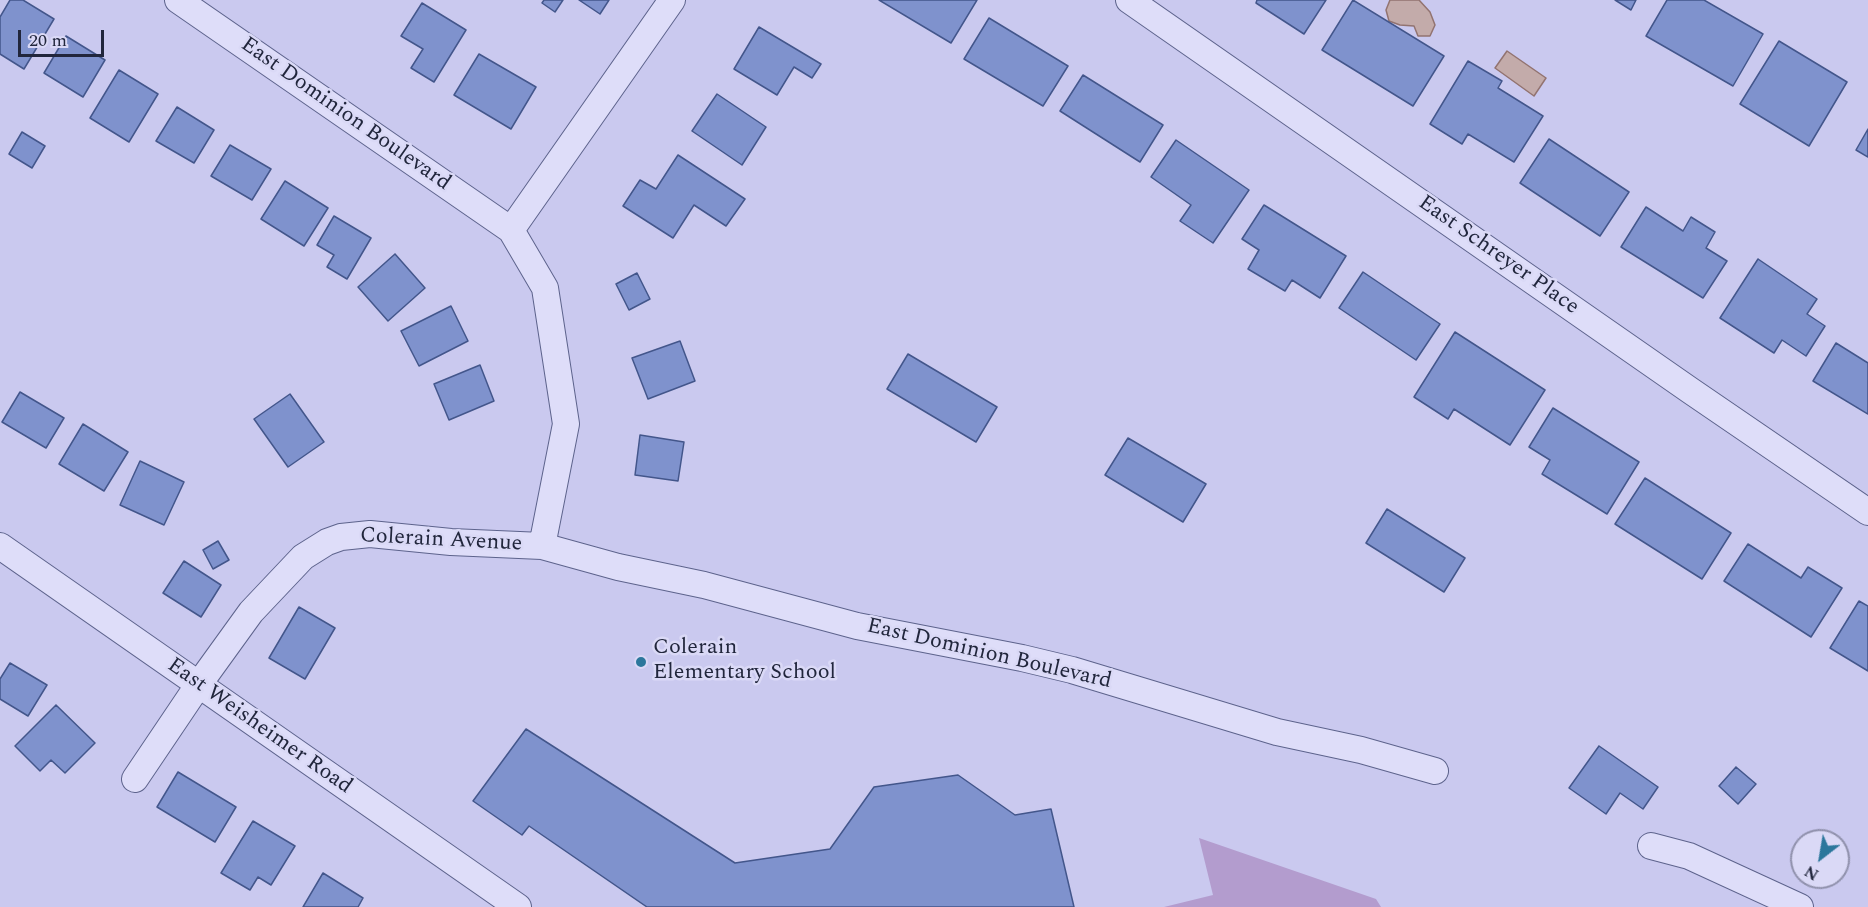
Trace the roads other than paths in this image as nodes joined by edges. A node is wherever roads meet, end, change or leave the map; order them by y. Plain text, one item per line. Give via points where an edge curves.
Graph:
1 (178, 0) edge
2 (672, 0) edge
3 (1129, 0) edge
4 (1161, 9) edge
5 (511, 230) junction
6 (1868, 512) edge
7 (0, 546) edge
8 (542, 546) junction
9 (199, 684) junction
10 (1436, 771) dead end
11 (135, 779) dead end
12 (1651, 846) dead end
13 (518, 907) edge
14 (1800, 907) edge

1 - 5 street, East Dominion Boulevard
2 - 5 street
3 - 4 street, East Schreyer Place
4 - 6 street, East Schreyer Place via 1691,391
5 - 8 street, Colerain Avenue via 545,288 566,424
7 - 9 street, East Weisheimer Road
8 - 9 street, Colerain Avenue via 370,534 327,542 303,557 251,612
8 - 10 street, East Dominion Boulevard via 857,626 1072,670 1277,732
9 - 11 street, Colerain Avenue
9 - 13 street, East Weisheimer Road
12 - 14 street via 1689,856

